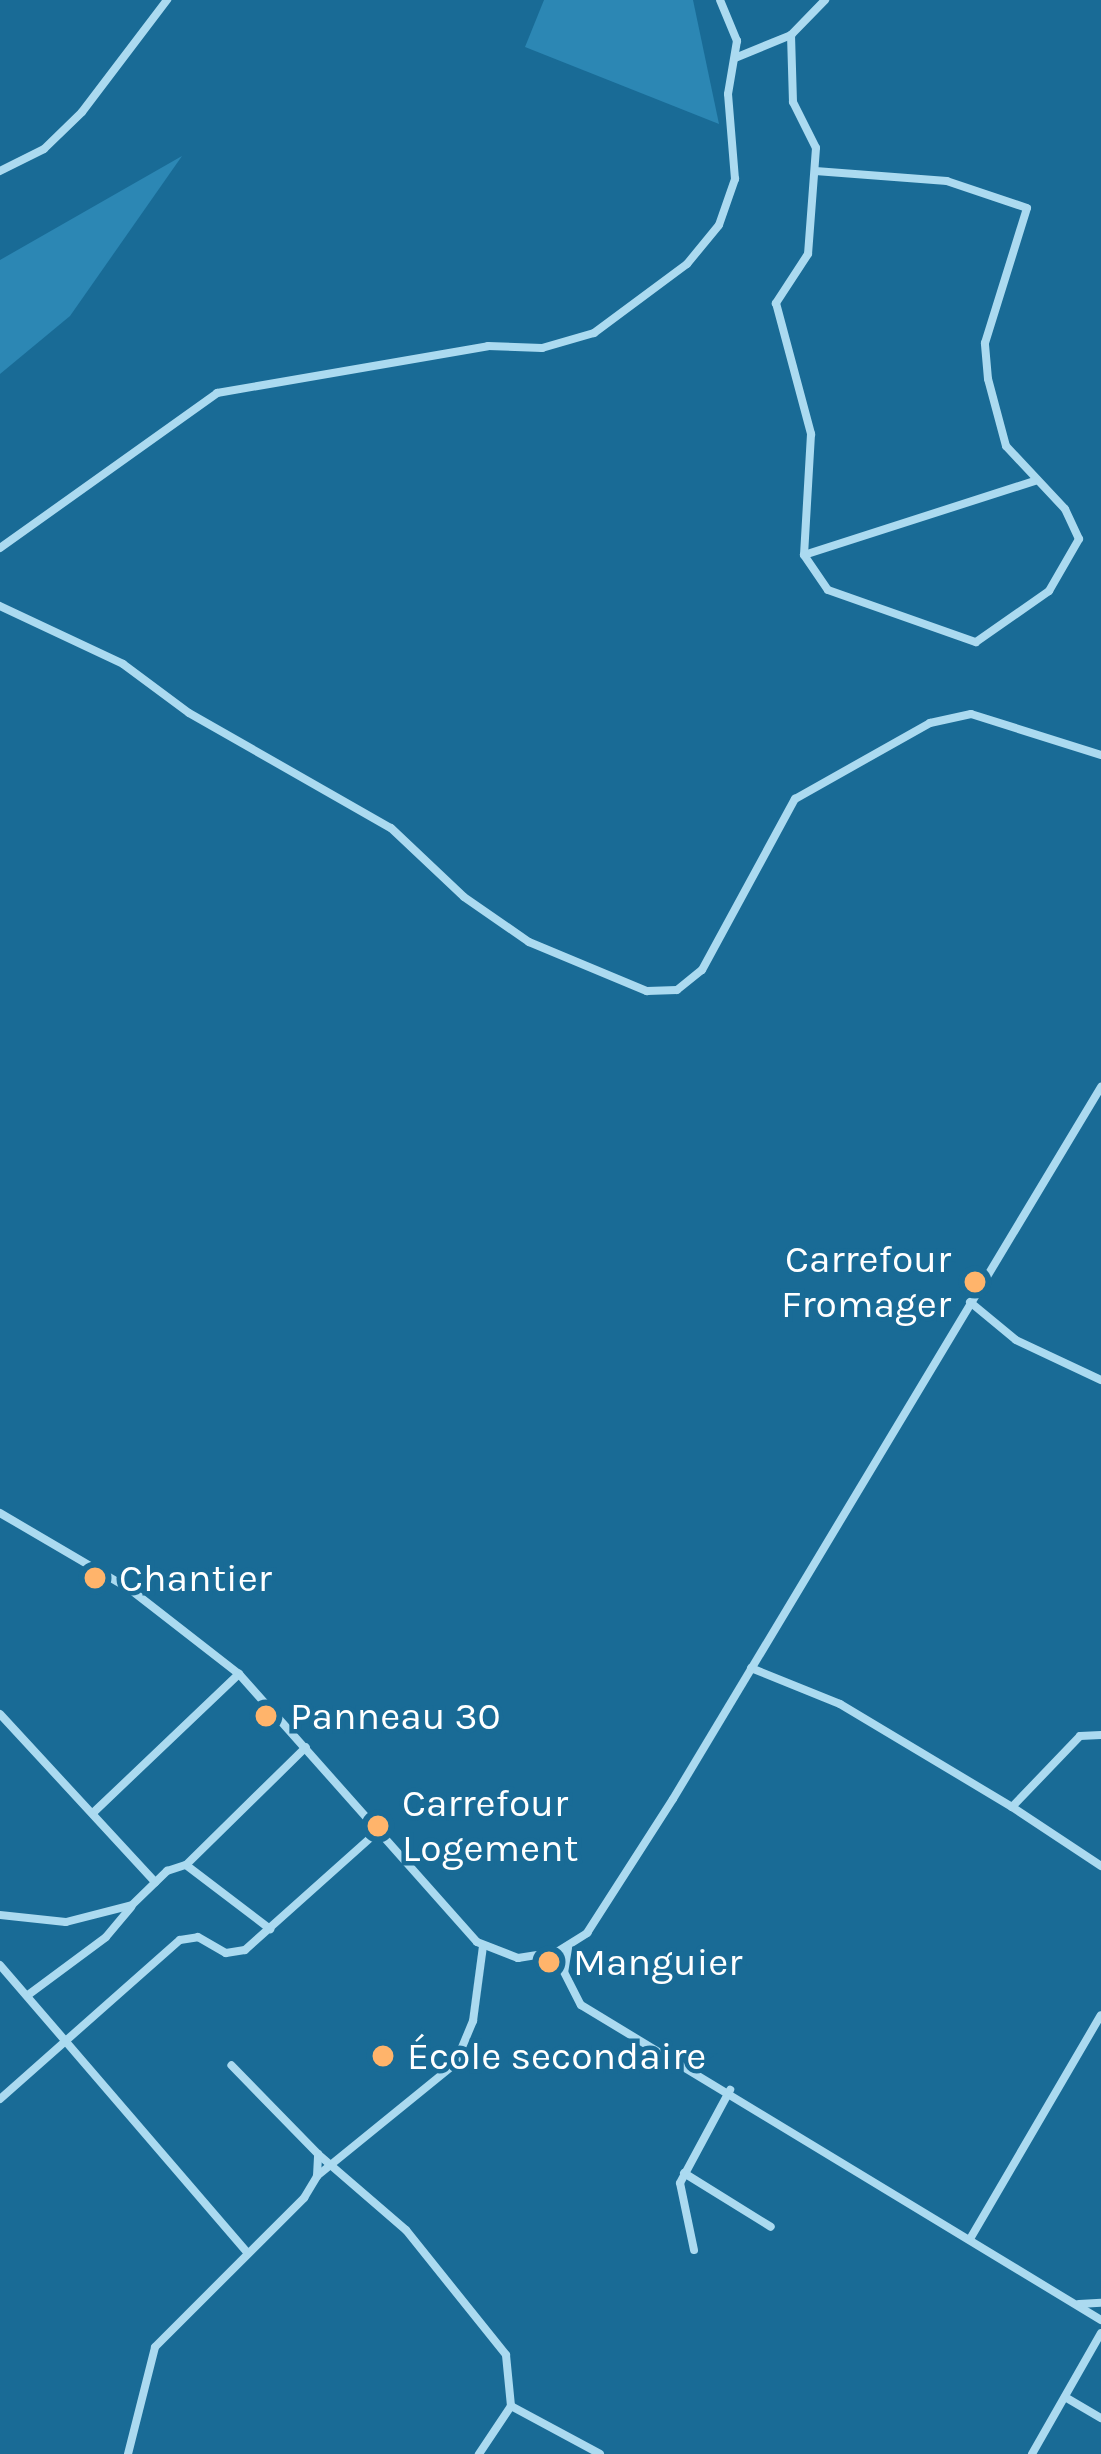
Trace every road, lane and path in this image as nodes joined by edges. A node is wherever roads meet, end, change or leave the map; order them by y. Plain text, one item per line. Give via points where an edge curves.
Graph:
1 (167, 0) edge
2 (720, 0) edge
3 (825, 0) edge
4 (791, 35) junction
5 (734, 58) junction
6 (0, 171) edge
7 (815, 172) junction
8 (1037, 479) junction
9 (0, 548) edge
10 (804, 555) junction
11 (0, 606) edge
12 (1101, 755) edge
13 (1101, 1087) edge
14 (970, 1302) junction
15 (1101, 1380) edge
16 (0, 1513) edge
17 (752, 1668) junction
18 (239, 1674) junction
19 (0, 1714) edge
20 (1101, 1736) edge
21 (306, 1747) junction
22 (1012, 1807) junction
23 (95, 1811) junction
24 (378, 1831) junction
25 (186, 1865) junction
26 (1101, 1866) edge
27 (155, 1882) junction
28 (132, 1905) junction
29 (0, 1915) edge
30 (270, 1929) junction
31 (483, 1946) junction
32 (568, 1947) junction
33 (0, 1965) edge
34 (28, 1995) junction
35 (1101, 2014) edge
36 (68, 2040) junction
37 (231, 2065) dead end
38 (730, 2090) junction
39 (0, 2099) edge
40 (317, 2154) junction
41 (337, 2164) junction
42 (684, 2173) junction
43 (317, 2176) junction
44 (771, 2228) dead end
45 (970, 2239) junction
46 (694, 2250) dead end
47 (248, 2253) junction
48 (1101, 2302) edge
49 (1078, 2305) junction
50 (1101, 2320) edge
51 (1101, 2332) edge
52 (1065, 2397) junction
53 (511, 2405) junction
54 (1101, 2418) edge
55 (128, 2454) edge
56 (479, 2454) edge
57 (600, 2454) edge
58 (1032, 2454) edge

1 - 6 street via 82,112 44,149
2 - 5 street via 737,41
3 - 4 street
4 - 5 street
4 - 7 street via 793,102 814,133
5 - 9 street via 728,94 735,179 719,225 686,264 594,333 542,348 488,346 217,393
7 - 8 street via 947,181 1023,201 1026,215 985,357 1003,438
7 - 10 street via 808,254 776,303 811,434
8 - 10 street
8 - 10 street via 1079,539 1049,591 976,642 828,590
11 - 12 street via 123,664 208,725 391,828 464,897 529,942 647,991 677,990 702,970 794,799 947,713 1021,724
13 - 14 street
14 - 15 street via 1016,1340
14 - 17 street
16 - 18 street via 131,1590
17 - 22 street via 841,1704
17 - 32 street via 597,1918
18 - 21 street
18 - 23 street
19 - 23 street
20 - 22 street via 1080,1736
21 - 24 street
21 - 25 street
22 - 26 street
23 - 27 street
24 - 30 street
24 - 31 street
25 - 27 street
25 - 30 street
27 - 28 street
28 - 29 street via 66,1922
28 - 34 street via 106,1937
30 - 36 street via 238,1953 198,1936 180,1940
31 - 32 street via 532,1958
31 - 41 street via 473,2021 455,2064
32 - 38 street via 571,1997
33 - 34 street
34 - 36 street
35 - 45 street
36 - 39 street
36 - 47 street
37 - 40 street
38 - 42 street
38 - 45 street
40 - 41 street
40 - 43 street
41 - 43 street
41 - 53 street via 494,2331 512,2378
42 - 44 street
42 - 46 street via 680,2201
43 - 47 street
45 - 49 street
47 - 55 street via 154,2347
48 - 49 street
49 - 50 street
51 - 52 street
52 - 54 street
52 - 58 street
53 - 56 street
53 - 57 street

